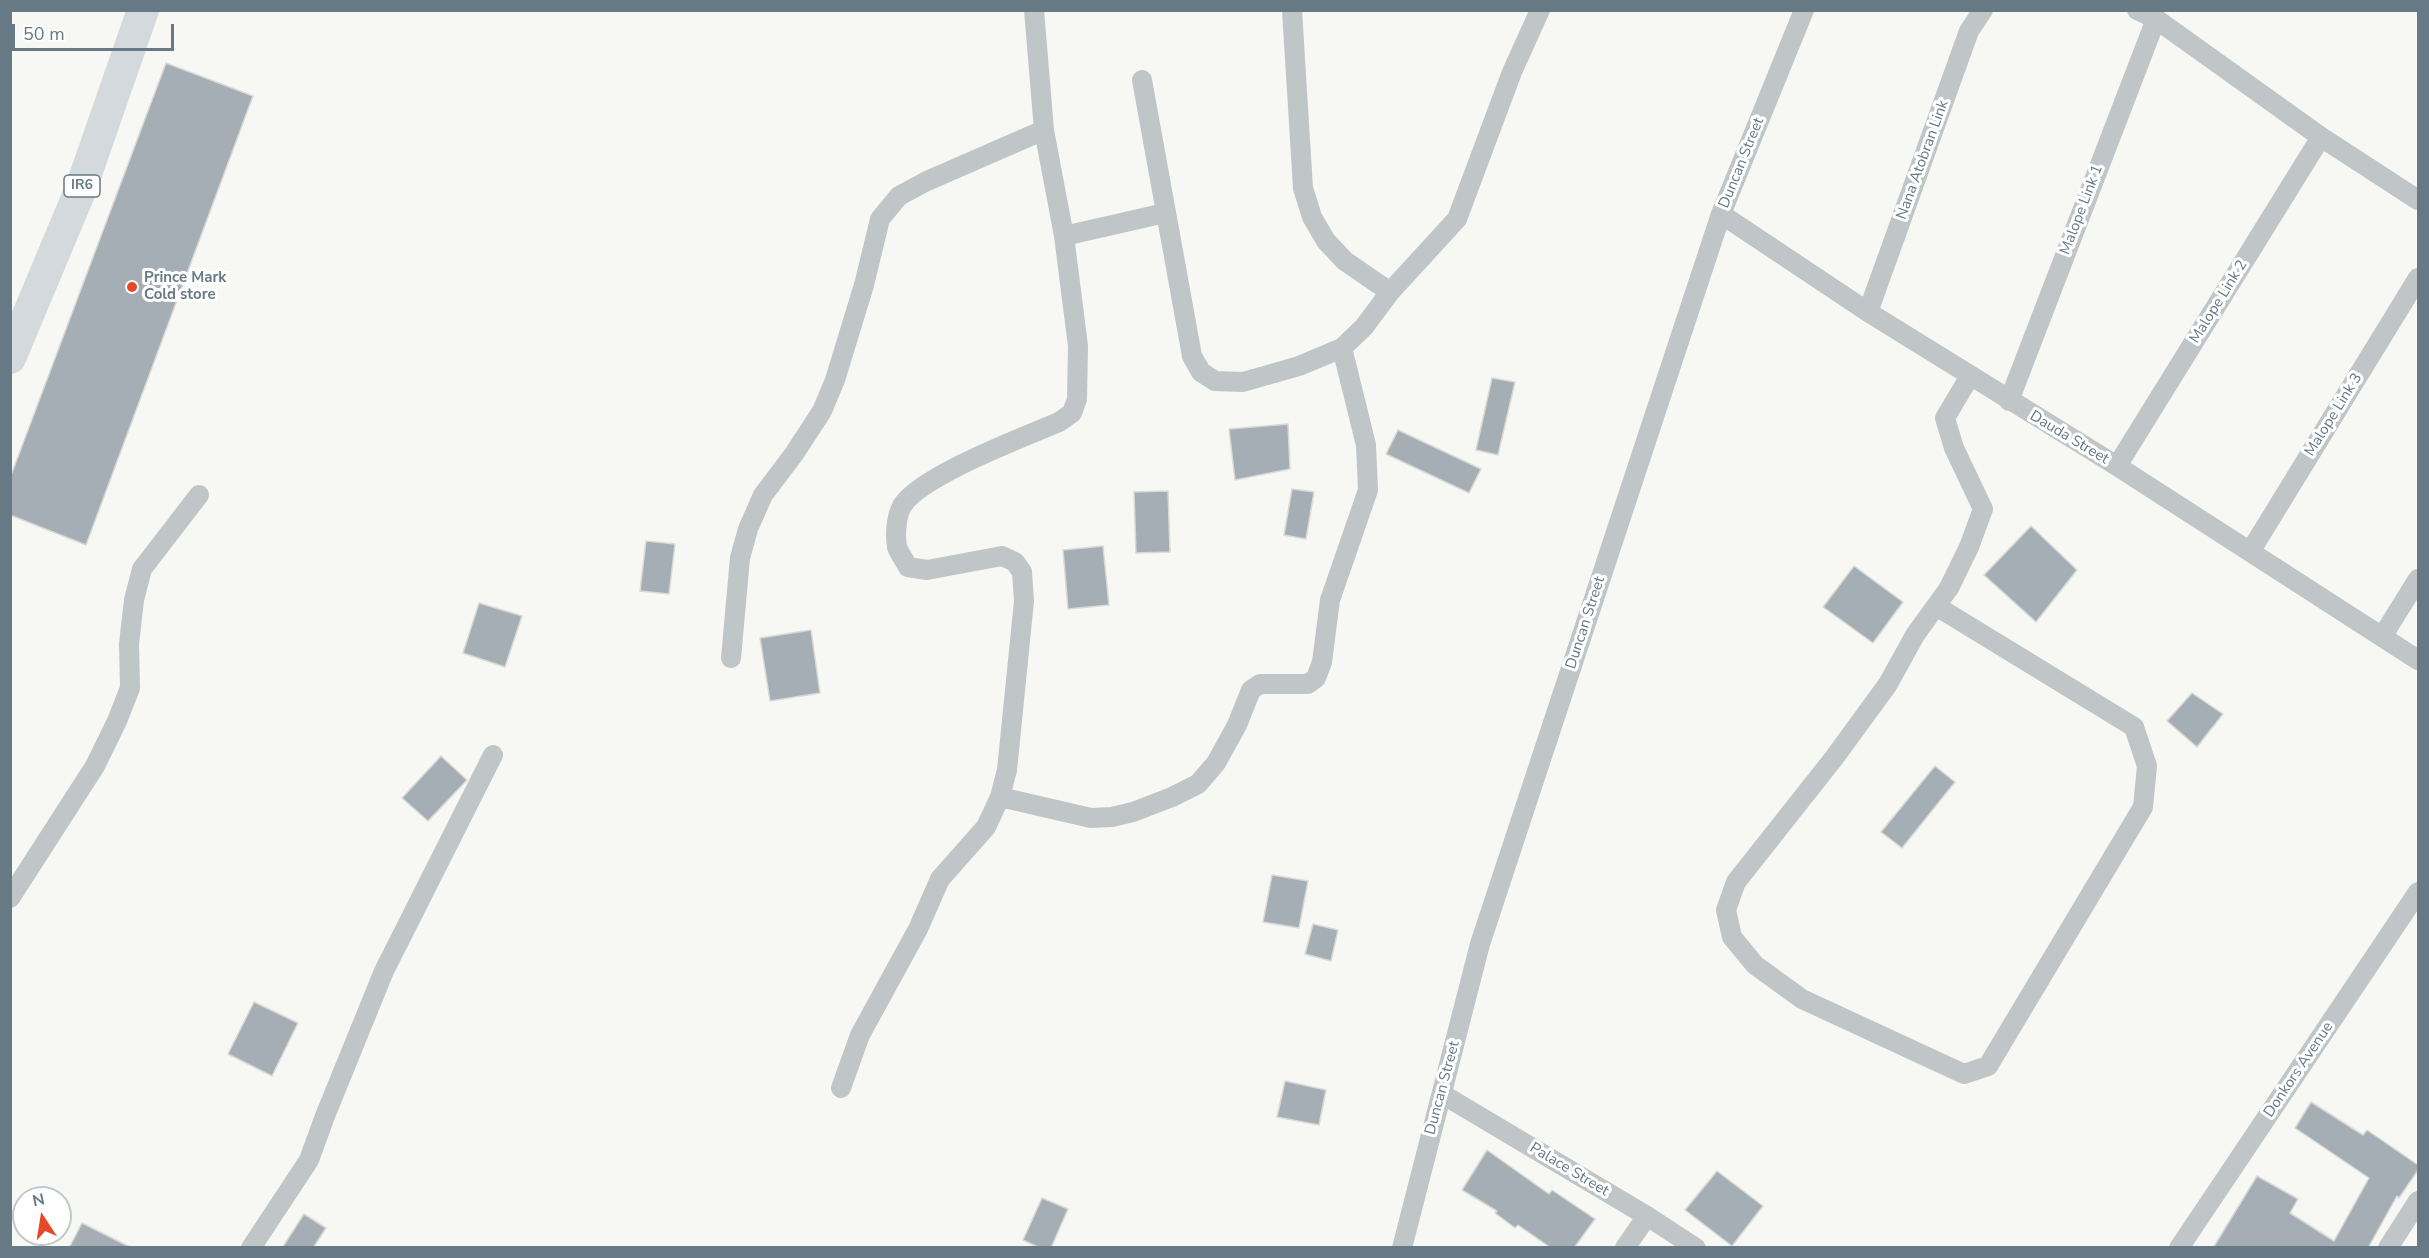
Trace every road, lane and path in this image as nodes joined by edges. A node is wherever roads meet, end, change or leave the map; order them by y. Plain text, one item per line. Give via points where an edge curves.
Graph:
1 (143, 10) edge
2 (1034, 10) edge
3 (1292, 10) edge
4 (1540, 10) edge
5 (1804, 10) edge
6 (1983, 10) edge
7 (2137, 10) edge
8 (2156, 19) junction
9 (1142, 80) dead end
10 (1044, 130) junction
11 (2321, 137) junction
12 (2418, 200) edge
13 (1165, 213) junction
14 (1721, 214) junction
15 (1064, 236) junction
16 (2418, 278) edge
17 (1390, 292) junction
18 (1868, 312) junction
19 (1342, 348) junction
20 (10, 358) edge
21 (1970, 376) junction
22 (2009, 401) junction
23 (2116, 466) junction
24 (199, 495) dead end
25 (2250, 552) junction
26 (2418, 579) edge
27 (1936, 606) junction
28 (2382, 637) junction
29 (731, 657) dead end
30 (2418, 660) edge
31 (493, 755) dead end
32 (1000, 797) junction
33 (2418, 892) edge
34 (10, 898) edge
35 (841, 1088) dead end
36 (1442, 1094) junction
37 (2418, 1201) edge
38 (1647, 1216) junction
39 (251, 1248) edge
40 (1402, 1248) edge
41 (1625, 1248) edge
42 (1696, 1248) edge
43 (2179, 1248) edge
44 (2388, 1248) edge

1 - 20 main road, IR6 via 80,191
2 - 10 street
3 - 17 street via 1303,188 1312,217 1344,261
4 - 17 street via 1512,72 1457,219
5 - 14 street, Duncan Street
6 - 18 street, Nana Atobran Link via 1969,31
7 - 8 street
8 - 11 street
8 - 22 street, Malope Link 1
9 - 13 street
10 - 15 street
10 - 29 street via 899,196 880,219 836,380 822,411 763,495 748,529 740,558
11 - 12 street
11 - 23 street, Malope Link 2
13 - 15 street
13 - 19 street via 1192,356 1202,372 1215,381 1243,382 1299,366
14 - 18 street, Dauda Street
14 - 36 street, Duncan Street via 1480,944
15 - 32 street via 1078,346 1077,399 1072,413 949,471 903,506 897,522 897,548 908,567 927,570 1002,556 1015,562 1022,572 1024,601 1016,688 1007,770
16 - 25 street, Malope Link 3
17 - 19 street via 1364,327
18 - 21 street, Dauda Street
19 - 32 street via 1366,445 1368,490 1330,600 1322,662 1316,678 1308,684 1260,684 1251,690 1216,763 1198,784 1133,812 1091,818
21 - 22 street, Dauda Street
21 - 27 street via 1946,418 1954,448 1983,509 1969,547
22 - 23 street, Dauda Street
23 - 25 street, Dauda Street
24 - 34 street via 142,569 129,644 130,688 117,721 95,766
25 - 28 street, Dauda Street
26 - 28 street
27 - 27 street via 1888,684 1736,882 1726,910 1732,937 1755,965 1802,999 1964,1074 1988,1066 2143,807 2147,766 2134,727
28 - 30 street, Dauda Street
31 - 39 street via 384,971 309,1160
32 - 35 street via 986,827 940,879 918,929 860,1035
33 - 43 street, Donkors Avenue
36 - 38 street, Palace Street
36 - 40 street, Duncan Street
37 - 44 street
38 - 41 street
38 - 42 street, Palace Street

